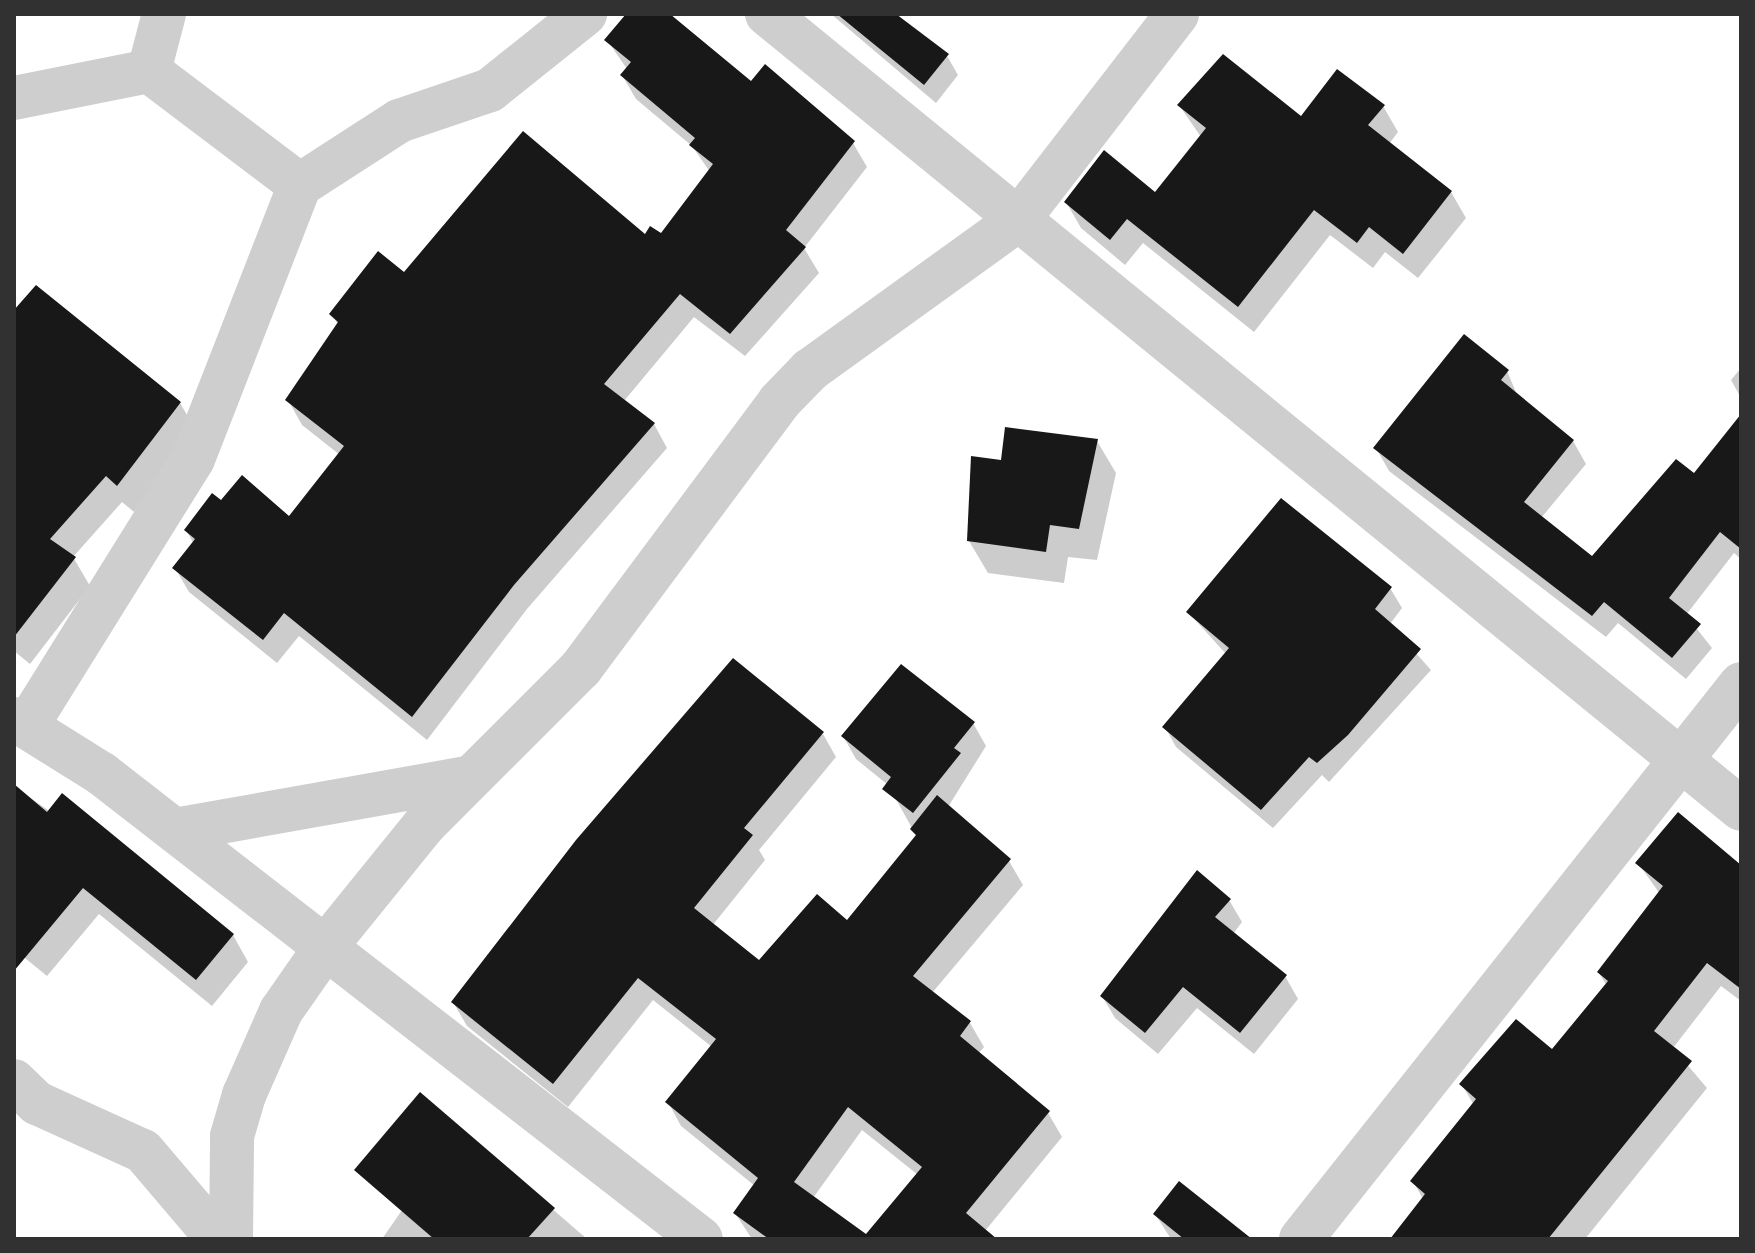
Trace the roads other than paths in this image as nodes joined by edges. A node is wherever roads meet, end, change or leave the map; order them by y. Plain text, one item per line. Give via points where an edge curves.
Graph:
1 (164, 14) edge
2 (585, 14) edge
3 (767, 14) edge
4 (1177, 14) edge
5 (149, 71) junction
6 (14, 98) edge
7 (300, 185) junction
8 (1018, 220) junction
9 (1741, 684) edge
10 (21, 721) edge
11 (1678, 758) junction
12 (468, 778) junction
13 (1741, 809) edge
14 (175, 830) junction
15 (327, 945) junction
16 (14, 1081) edge
17 (218, 1239) edge
18 (231, 1239) edge
19 (701, 1239) edge
20 (1301, 1239) edge

1 - 5 street
2 - 7 street via 490,90 399,121
3 - 8 street
4 - 8 street
5 - 6 street
5 - 7 street
7 - 10 street via 193,459
8 - 11 street
8 - 12 street via 810,370 697,506 581,668
9 - 11 street
10 - 14 street
11 - 13 street
11 - 20 street
12 - 14 street
12 - 15 street
14 - 15 street
15 - 18 street via 281,1011 244,1095 232,1136
15 - 19 street
16 - 17 street via 37,1103 143,1151

